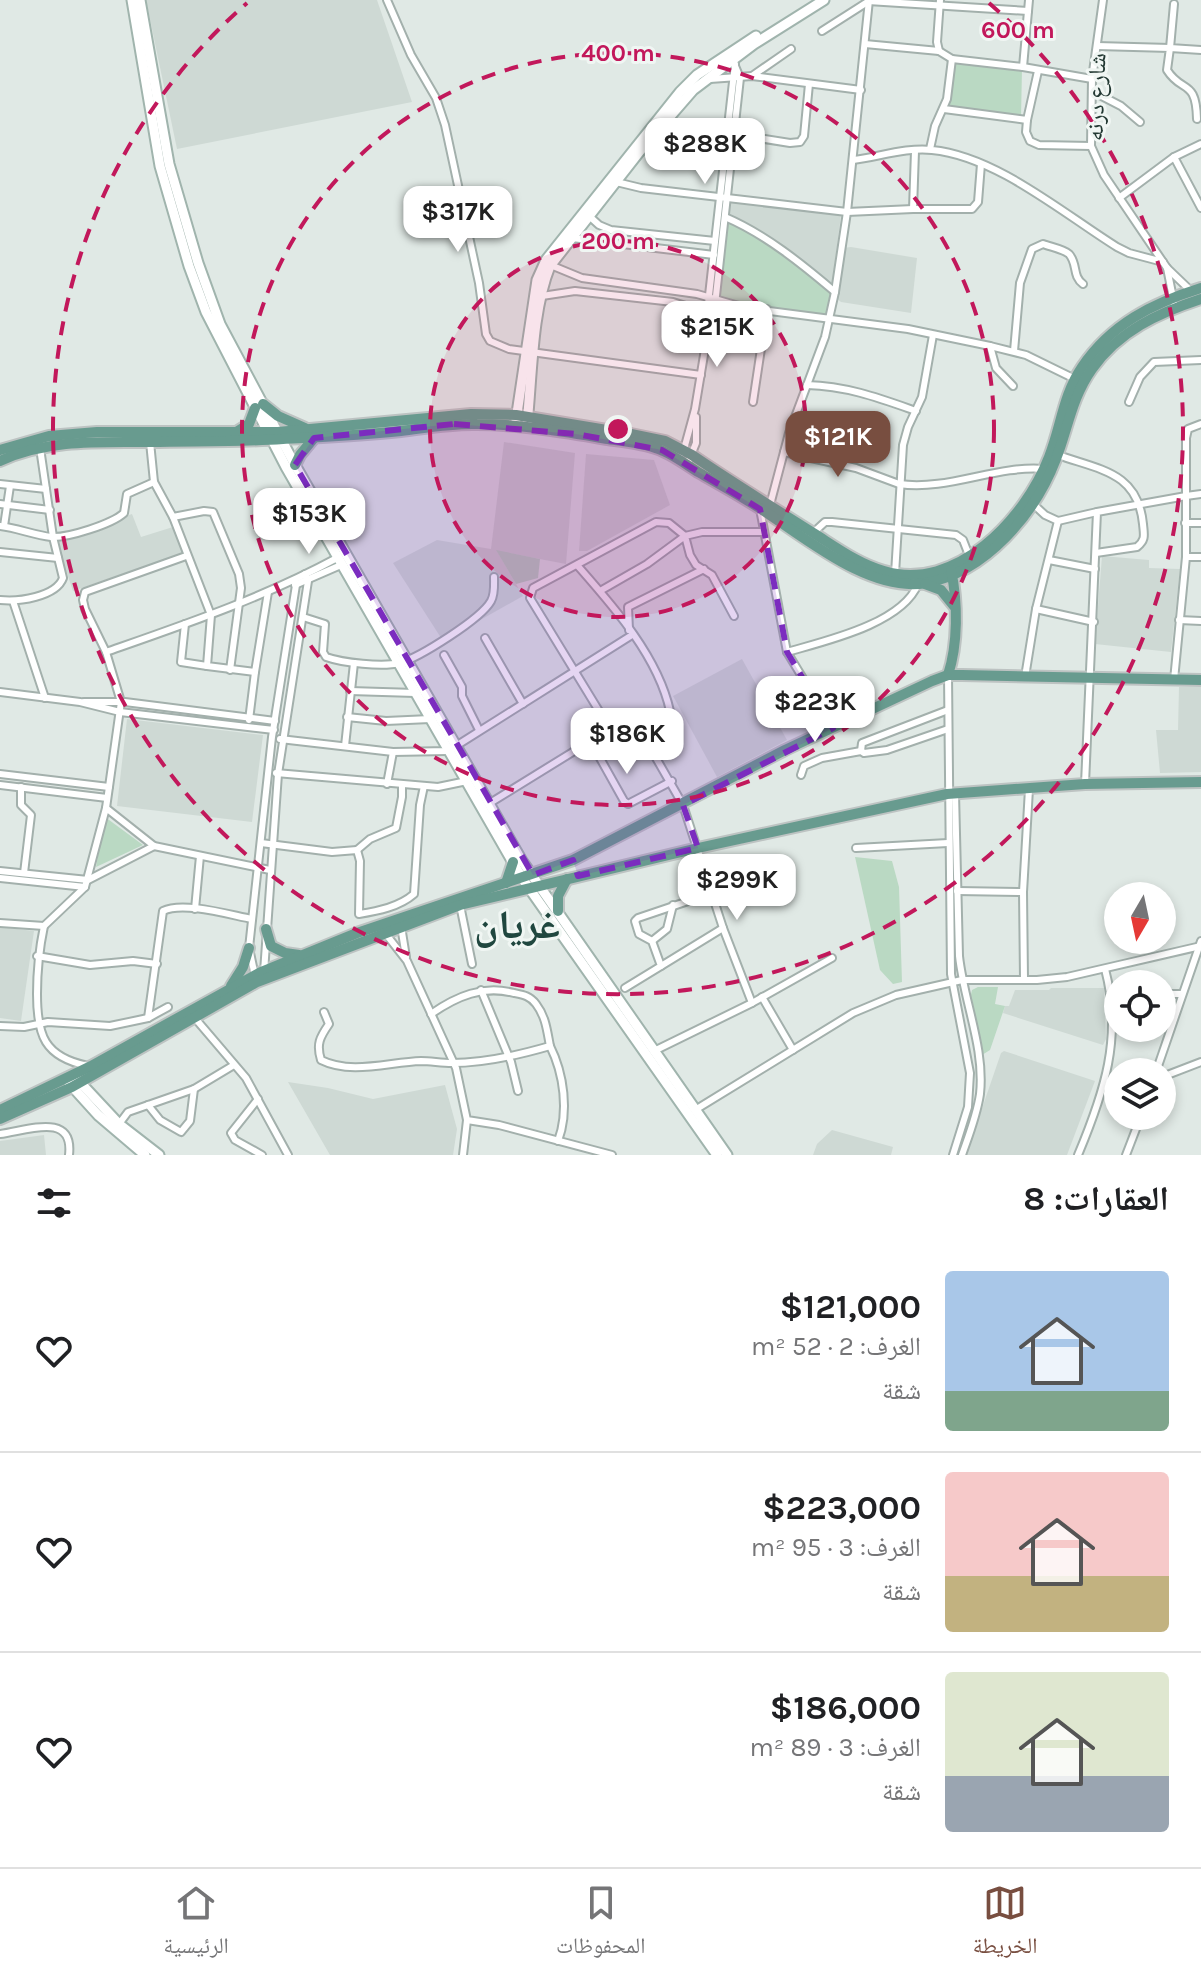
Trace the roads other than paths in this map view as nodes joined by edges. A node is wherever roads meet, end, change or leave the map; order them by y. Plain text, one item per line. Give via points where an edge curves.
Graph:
1 (132, 0) edge
2 (140, 0) edge
3 (387, 0) edge
4 (813, 0) edge
5 (824, 0) edge
6 (869, 0) edge
7 (1029, 0) edge
8 (1103, 0) edge
9 (940, 3) edge
10 (1174, 4) dead end
11 (1028, 11) junction
12 (822, 31) dead end
13 (865, 44) junction
14 (1097, 46) junction
15 (1170, 48) junction
16 (791, 49) dead end
17 (1201, 50) edge
18 (939, 51) junction
19 (732, 59) junction
20 (952, 59) junction
21 (1023, 67) junction
22 (1038, 71) junction
23 (752, 76) junction
24 (736, 78) junction
25 (704, 79) junction
26 (1092, 79) junction
27 (809, 84) junction
28 (861, 90) junction
29 (1092, 91) junction
30 (944, 109) junction
31 (1197, 119) dead end
32 (1027, 120) junction
33 (1140, 122) dead end
34 (733, 134) junction
35 (1201, 144) edge
36 (1091, 146) junction
37 (930, 149) junction
38 (915, 151) junction
39 (1174, 157) junction
40 (853, 160) junction
41 (981, 164) junction
42 (612, 181) junction
43 (722, 196) junction
44 (1119, 198) junction
45 (177, 206) junction
46 (1201, 208) edge
47 (913, 209) junction
48 (847, 212) junction
49 (587, 213) junction
50 (725, 217) junction
51 (572, 238) junction
52 (715, 241) junction
53 (714, 255) junction
54 (547, 264) junction
55 (1165, 265) junction
56 (1083, 284) dead end
57 (835, 292) junction
58 (1198, 294) edge
59 (542, 296) junction
60 (713, 298) junction
61 (1174, 303) junction
62 (767, 309) junction
63 (711, 314) junction
64 (830, 317) junction
65 (933, 335) junction
66 (990, 346) junction
67 (1014, 351) junction
68 (531, 352) junction
69 (1201, 360) edge
70 (701, 375) junction
71 (1075, 379) junction
72 (807, 385) junction
73 (1013, 386) dead end
74 (753, 402) dead end
75 (1129, 402) dead end
76 (259, 406) junction
77 (916, 411) junction
78 (522, 422) junction
79 (1201, 424) edge
80 (236, 432) junction
81 (312, 434) junction
82 (274, 436) junction
83 (150, 442) junction
84 (40, 448) junction
85 (0, 450) edge
86 (784, 452) junction
87 (1058, 455) junction
88 (686, 458) junction
89 (0, 461) edge
90 (295, 465) junction
91 (1044, 469) junction
92 (154, 482) junction
93 (0, 484) edge
94 (899, 484) junction
95 (10, 486) junction
96 (46, 489) junction
97 (1201, 494) edge
98 (1186, 496) junction
99 (1029, 500) junction
100 (1141, 503) junction
101 (4, 505) edge
102 (765, 507) junction
103 (50, 510) junction
104 (1097, 512) junction
105 (173, 517) junction
106 (1058, 521) junction
107 (1185, 523) junction
108 (1201, 523) edge
109 (2, 526) edge
110 (897, 529) junction
111 (763, 532) junction
112 (813, 533) junction
113 (685, 536) junction
114 (53, 537) junction
115 (0, 552) edge
116 (1096, 553) junction
117 (186, 556) junction
118 (1186, 557) junction
119 (1201, 557) edge
120 (58, 558) junction
121 (1049, 560) junction
122 (339, 561) junction
123 (971, 562) junction
124 (577, 565) junction
125 (704, 569) junction
126 (1095, 569) junction
127 (895, 574) junction
128 (947, 574) junction
129 (494, 577) dead end
130 (306, 578) junction
131 (292, 583) junction
132 (921, 584) junction
133 (600, 591) junction
134 (268, 592) junction
135 (0, 600) edge
136 (13, 601) junction
137 (241, 604) junction
138 (954, 605) junction
139 (1036, 609) junction
140 (211, 615) junction
141 (734, 616) dead end
142 (303, 617) junction
143 (1179, 620) junction
144 (1201, 621) edge
145 (1094, 622) junction
146 (185, 624) junction
147 (631, 632) junction
148 (485, 638) dead end
149 (106, 652) junction
150 (787, 652) junction
151 (953, 652) junction
152 (444, 655) dead end
153 (402, 661) junction
154 (354, 663) junction
155 (207, 666) junction
156 (230, 670) junction
157 (573, 671) junction
158 (255, 672) junction
159 (948, 675) junction
160 (972, 676) junction
161 (1025, 677) junction
162 (1090, 679) junction
163 (1174, 680) junction
164 (1201, 680) edge
165 (350, 691) junction
166 (0, 692) edge
167 (415, 693) junction
168 (45, 698) junction
169 (80, 702) junction
170 (121, 702) junction
171 (523, 704) junction
172 (948, 710) junction
173 (120, 712) junction
174 (250, 717) junction
175 (347, 717) junction
176 (430, 719) junction
177 (275, 721) junction
178 (248, 727) junction
179 (833, 728) junction
180 (610, 729) junction
181 (948, 729) junction
182 (479, 730) junction
183 (273, 734) junction
184 (642, 735) junction
185 (284, 739) junction
186 (591, 742) junction
187 (345, 746) junction
188 (452, 748) junction
189 (861, 751) junction
190 (393, 752) junction
191 (269, 773) junction
192 (0, 774) edge
193 (278, 774) junction
194 (801, 775) dead end
195 (672, 781) junction
196 (1201, 782) edge
197 (387, 784) junction
198 (1085, 784) junction
199 (0, 785) edge
200 (402, 785) junction
201 (472, 785) junction
202 (424, 786) junction
203 (21, 787) junction
204 (109, 787) junction
205 (1029, 789) junction
206 (951, 794) junction
207 (107, 798) junction
208 (490, 803) junction
209 (683, 805) junction
210 (106, 808) junction
211 (261, 843) junction
212 (948, 843) junction
213 (154, 846) junction
214 (274, 846) junction
215 (698, 848) junction
216 (856, 848) dead end
217 (357, 850) junction
218 (200, 856) junction
219 (573, 860) junction
220 (513, 862) junction
221 (258, 868) junction
222 (270, 870) junction
223 (0, 871) edge
224 (24, 873) junction
225 (0, 878) edge
226 (572, 878) junction
227 (531, 881) junction
228 (506, 883) junction
229 (87, 884) junction
230 (954, 891) junction
231 (1023, 892) junction
232 (712, 893) junction
233 (460, 905) junction
234 (673, 905) junction
235 (195, 909) junction
236 (558, 911) junction
237 (359, 914) junction
238 (252, 919) junction
239 (0, 923) edge
240 (44, 926) junction
241 (401, 926) junction
242 (723, 928) junction
243 (266, 929) junction
244 (384, 932) junction
245 (357, 933) junction
246 (652, 941) junction
247 (1200, 944) edge
248 (249, 948) junction
249 (301, 955) junction
250 (37, 956) junction
251 (832, 958) dead end
252 (407, 961) junction
253 (157, 964) junction
254 (472, 964) dead end
255 (661, 966) junction
256 (1105, 969) joint
257 (260, 977) junction
258 (1024, 979) junction
259 (962, 980) junction
260 (952, 981) junction
261 (230, 988) junction
262 (625, 988) dead end
263 (481, 990) junction
264 (1176, 994) edge
265 (1182, 994) junction
266 (762, 997) junction
267 (752, 1003) junction
268 (168, 1007) dead end
269 (1176, 1011) edge
270 (324, 1012) dead end
271 (431, 1014) junction
272 (194, 1017) junction
273 (148, 1018) junction
274 (37, 1024) junction
275 (0, 1026) edge
276 (550, 1046) junction
277 (793, 1050) junction
278 (654, 1051) junction
279 (508, 1056) junction
280 (1201, 1062) edge
281 (454, 1063) junction
282 (234, 1065) junction
283 (91, 1066) junction
284 (1176, 1072) edge
285 (73, 1081) junction
286 (1104, 1086) edge
287 (194, 1089) junction
288 (518, 1091) dead end
289 (258, 1099) junction
290 (148, 1105) junction
291 (0, 1110) edge
292 (692, 1112) junction
293 (0, 1119) edge
294 (467, 1120) junction
295 (964, 1123) junction
296 (119, 1124) junction
297 (972, 1125) junction
298 (1136, 1130) edge
299 (0, 1134) edge
300 (562, 1145) junction
301 (574, 1150) edge
302 (139, 1153) edge
303 (69, 1155) edge
304 (159, 1155) edge
305 (262, 1155) edge
306 (288, 1155) edge
307 (463, 1155) edge
308 (612, 1155) edge
309 (717, 1155) edge
310 (727, 1155) edge
311 (953, 1155) edge
312 (962, 1155) edge
313 (1078, 1155) edge
314 (1126, 1155) edge

1 - 45 main road via 160,166
2 - 45 main road
3 - 68 street via 445,125 486,334 498,346
4 - 19 main road
5 - 19 main road
6 - 9 street
6 - 12 street
6 - 13 street
7 - 11 street
8 - 14 street, شارع درنه
9 - 11 street
9 - 18 street
10 - 15 street
11 - 21 street
13 - 18 street
13 - 28 street
14 - 15 street
14 - 26 street, شارع درنه
15 - 17 street
15 - 31 street via 1167,70 1194,94
16 - 23 street
18 - 20 street
19 - 24 street
19 - 25 main road
19 - 42 main road via 697,75 680,92
20 - 21 street
20 - 30 street
21 - 22 street
22 - 26 street
22 - 32 street
23 - 24 street
23 - 27 street
24 - 25 street
24 - 34 street
24 - 43 street
25 - 42 main road
26 - 29 street, شارع درنه
27 - 28 street
27 - 34 street via 800,142
28 - 40 street
29 - 33 street
29 - 36 street, شارع درنه
30 - 32 street
30 - 37 street
32 - 36 street via 1030,141 1039,145
34 - 43 street
35 - 39 street
36 - 44 street, شارع درنه
37 - 38 street
37 - 41 street
38 - 40 street
38 - 47 street
39 - 44 street
39 - 46 street
40 - 48 street
41 - 47 street via 978,202 972,209
41 - 55 street via 1117,247
42 - 43 street
42 - 49 main road
43 - 48 street
43 - 50 street
43 - 52 street
44 - 55 street, شارع درنه
45 - 76 main road via 210,311
47 - 48 street
48 - 57 street
49 - 51 main road
49 - 52 street via 611,230
49 - 54 main road
50 - 57 street via 805,266
50 - 60 street
51 - 53 street
51 - 54 main road
52 - 53 street
53 - 60 street
54 - 59 main road
54 - 60 street via 582,278
54 - 68 main road via 537,280
55 - 58 street, شارع درنه
55 - 61 street, شارع درنه
56 - 67 street via 1066,252 1037,244 1020,283
57 - 64 street
58 - 61 main road
59 - 63 street via 575,291 673,302
59 - 68 main road
60 - 62 street
60 - 63 street
61 - 71 main road via 1136,313 1104,340
61 - 87 main road via 1119,339 1093,367 1073,401
62 - 64 street
62 - 74 street
63 - 70 street
64 - 65 street
64 - 72 street
65 - 66 street
65 - 77 street
66 - 67 street
66 - 73 street via 996,368
67 - 71 street
68 - 70 street
68 - 78 main road
69 - 75 street via 1154,362
70 - 88 street via 697,430
71 - 91 main road
72 - 77 street via 842,387
72 - 86 street
76 - 80 main road via 249,424
76 - 81 main road
76 - 82 main road
77 - 94 street via 903,445
78 - 81 main road via 471,414
78 - 88 main road via 665,441
79 - 98 street via 1188,429 1186,438
80 - 82 main road
80 - 85 main road via 97,432 49,436
81 - 82 main road
81 - 90 main road
82 - 83 main road
82 - 90 main road
82 - 122 main road
83 - 84 main road
83 - 92 street
84 - 89 main road
84 - 96 street
86 - 94 street
86 - 102 street
87 - 99 main road
87 - 100 street via 1121,479
88 - 102 main road
90 - 153 main road
91 - 94 street via 1022,467 923,486
91 - 99 main road
92 - 105 street
92 - 114 street via 127,494 118,518
93 - 95 street
94 - 110 street
95 - 96 street
95 - 101 street
96 - 103 street
97 - 98 street
98 - 100 street
98 - 107 street
99 - 106 street
99 - 123 main road
100 - 104 street
100 - 116 street via 1142,543
101 - 103 street
101 - 109 street
102 - 111 street
102 - 112 main road
102 - 132 main road via 870,576
103 - 114 street
104 - 106 street
104 - 116 street
105 - 117 street
105 - 137 street via 213,512 239,574
106 - 121 street
107 - 108 street
107 - 118 street
109 - 114 street
110 - 112 street via 825,522
110 - 123 street via 956,535
110 - 127 street
111 - 113 street
111 - 150 street
112 - 127 main road via 871,567
113 - 124 street via 669,523 656,522
113 - 125 street via 690,555
113 - 133 street
114 - 120 street
115 - 120 street
116 - 126 street
117 - 140 street
117 - 149 street via 85,592 85,609
118 - 119 street
118 - 143 street
120 - 136 street via 63,578 56,589
121 - 126 street
121 - 139 street
122 - 130 street
122 - 153 main road
123 - 128 main road
123 - 138 main road
124 - 133 street
124 - 157 street via 529,594
125 - 141 street
125 - 147 street via 628,607
126 - 145 street
127 - 128 main road
128 - 132 main road
128 - 138 main road
129 - 153 street via 491,602 439,643
130 - 131 street
130 - 142 street
131 - 134 street
131 - 177 street
132 - 138 main road via 941,590
132 - 150 street via 909,601 868,625
133 - 147 street
134 - 137 street
134 - 158 street
135 - 136 street
136 - 168 street
137 - 140 street
137 - 156 street
138 - 151 main road
139 - 145 street
139 - 161 street
140 - 146 street
140 - 155 street
142 - 154 street via 325,624 326,657
142 - 185 street
143 - 144 street
143 - 163 street
145 - 162 street
146 - 149 street
146 - 155 street via 181,662
147 - 157 street
147 - 184 street via 670,711
148 - 171 street
149 - 170 street
150 - 179 street
151 - 159 main road
151 - 160 main road
152 - 182 street
153 - 154 street
153 - 167 main road
153 - 188 main road
154 - 165 street
155 - 156 street
156 - 158 street
157 - 171 street
157 - 180 street
158 - 174 street
159 - 160 main road
159 - 172 street
159 - 179 main road
160 - 161 main road
161 - 162 main road
162 - 163 main road
162 - 198 street
163 - 164 main road
165 - 167 street
165 - 175 street
166 - 168 street
167 - 176 main road
168 - 169 street
169 - 170 street
169 - 173 street
170 - 173 street
170 - 174 street
171 - 182 street
172 - 181 street
172 - 189 street via 862,743
173 - 178 street
173 - 204 street
174 - 177 street
174 - 178 street
175 - 176 street
175 - 187 street
176 - 188 main road
177 - 183 street
178 - 183 street
179 - 209 main road
180 - 184 street via 617,741
180 - 186 street
181 - 189 street via 887,750
181 - 206 street
182 - 188 street
183 - 185 street
183 - 191 street
184 - 195 street
185 - 187 street
185 - 193 street
186 - 195 street via 628,804
186 - 208 street
187 - 190 street
188 - 190 street
188 - 201 main road
189 - 194 street via 822,758 804,766
190 - 197 street
191 - 193 street
191 - 211 street
192 - 204 street
193 - 197 street
193 - 214 street
195 - 209 street
196 - 198 main road
197 - 200 street
198 - 205 main road
199 - 203 street
200 - 202 street
200 - 217 street via 396,828
201 - 202 street
201 - 208 main road
201 - 220 main road
202 - 237 street via 414,894 383,910
203 - 207 street
203 - 224 street via 21,805 31,815
204 - 207 street
205 - 206 main road
205 - 231 street
206 - 212 street
206 - 215 main road
206 - 230 street
207 - 210 street
208 - 227 main road
209 - 215 street
209 - 219 main road
210 - 213 street
210 - 229 street
211 - 214 street
211 - 221 street
212 - 216 street
212 - 230 street
213 - 218 street
213 - 229 street
214 - 217 street
214 - 222 street
215 - 226 main road
215 - 232 street
217 - 237 street
218 - 221 street
218 - 235 street
219 - 226 main road
219 - 227 main road
220 - 227 main road
220 - 228 main road
221 - 222 street
221 - 238 street
222 - 243 street
223 - 224 street
224 - 229 street
225 - 229 street
226 - 227 main road
226 - 236 main road via 558,896
227 - 228 main road
227 - 233 main road
227 - 236 main road
227 - 292 main road
228 - 245 main road
229 - 240 street
230 - 231 street
230 - 259 street
230 - 260 street
231 - 258 street
232 - 234 street
232 - 242 street
233 - 241 main road
233 - 254 street
234 - 246 street via 667,929
234 - 246 street via 635,921 639,934
235 - 238 street
235 - 253 street via 163,911
236 - 278 main road
237 - 245 street
238 - 248 street
239 - 240 street
240 - 250 street
241 - 244 main road
241 - 252 street
242 - 255 street
242 - 267 street
243 - 249 main road via 271,946
243 - 257 street
244 - 252 street
244 - 257 main road
245 - 249 main road
246 - 255 street
247 - 256 street
247 - 265 street
248 - 257 street
248 - 261 main road
249 - 257 main road
250 - 253 street via 90,965
250 - 274 street
251 - 266 street
252 - 271 street
253 - 273 street
255 - 262 street
256 - 258 street
257 - 261 main road
257 - 272 main road
258 - 259 street
259 - 260 street
259 - 297 street via 981,1079
260 - 277 street via 872,1004
260 - 295 street via 970,1073
261 - 283 main road
263 - 271 street
263 - 276 street via 531,998 545,1021
263 - 279 street
264 - 265 street
265 - 269 street
266 - 267 street
266 - 277 street
267 - 278 street
268 - 273 street
270 - 281 street via 329,1024 318,1038 319,1051 321,1060 331,1065
271 - 281 street
272 - 282 street
272 - 285 main road
273 - 274 street via 110,1026
274 - 275 street
274 - 283 street via 57,1054
276 - 279 street
276 - 300 street via 564,1101
277 - 292 street
278 - 292 main road
279 - 281 street
279 - 288 street
280 - 284 street
281 - 294 street
282 - 287 street
282 - 289 street
283 - 285 main road
285 - 291 main road
285 - 293 main road
285 - 296 main road
285 - 302 main road via 98,1115
286 - 313 street
287 - 290 street
287 - 290 street via 190,1121 181,1132 160,1120
289 - 305 street via 231,1133
289 - 306 street
290 - 296 street via 128,1112
292 - 309 main road
292 - 310 main road
294 - 300 street
294 - 307 street
295 - 297 street
295 - 311 street
296 - 304 main road
297 - 312 street
298 - 314 street
299 - 303 street via 59,1128 71,1144
300 - 301 street
301 - 308 street

